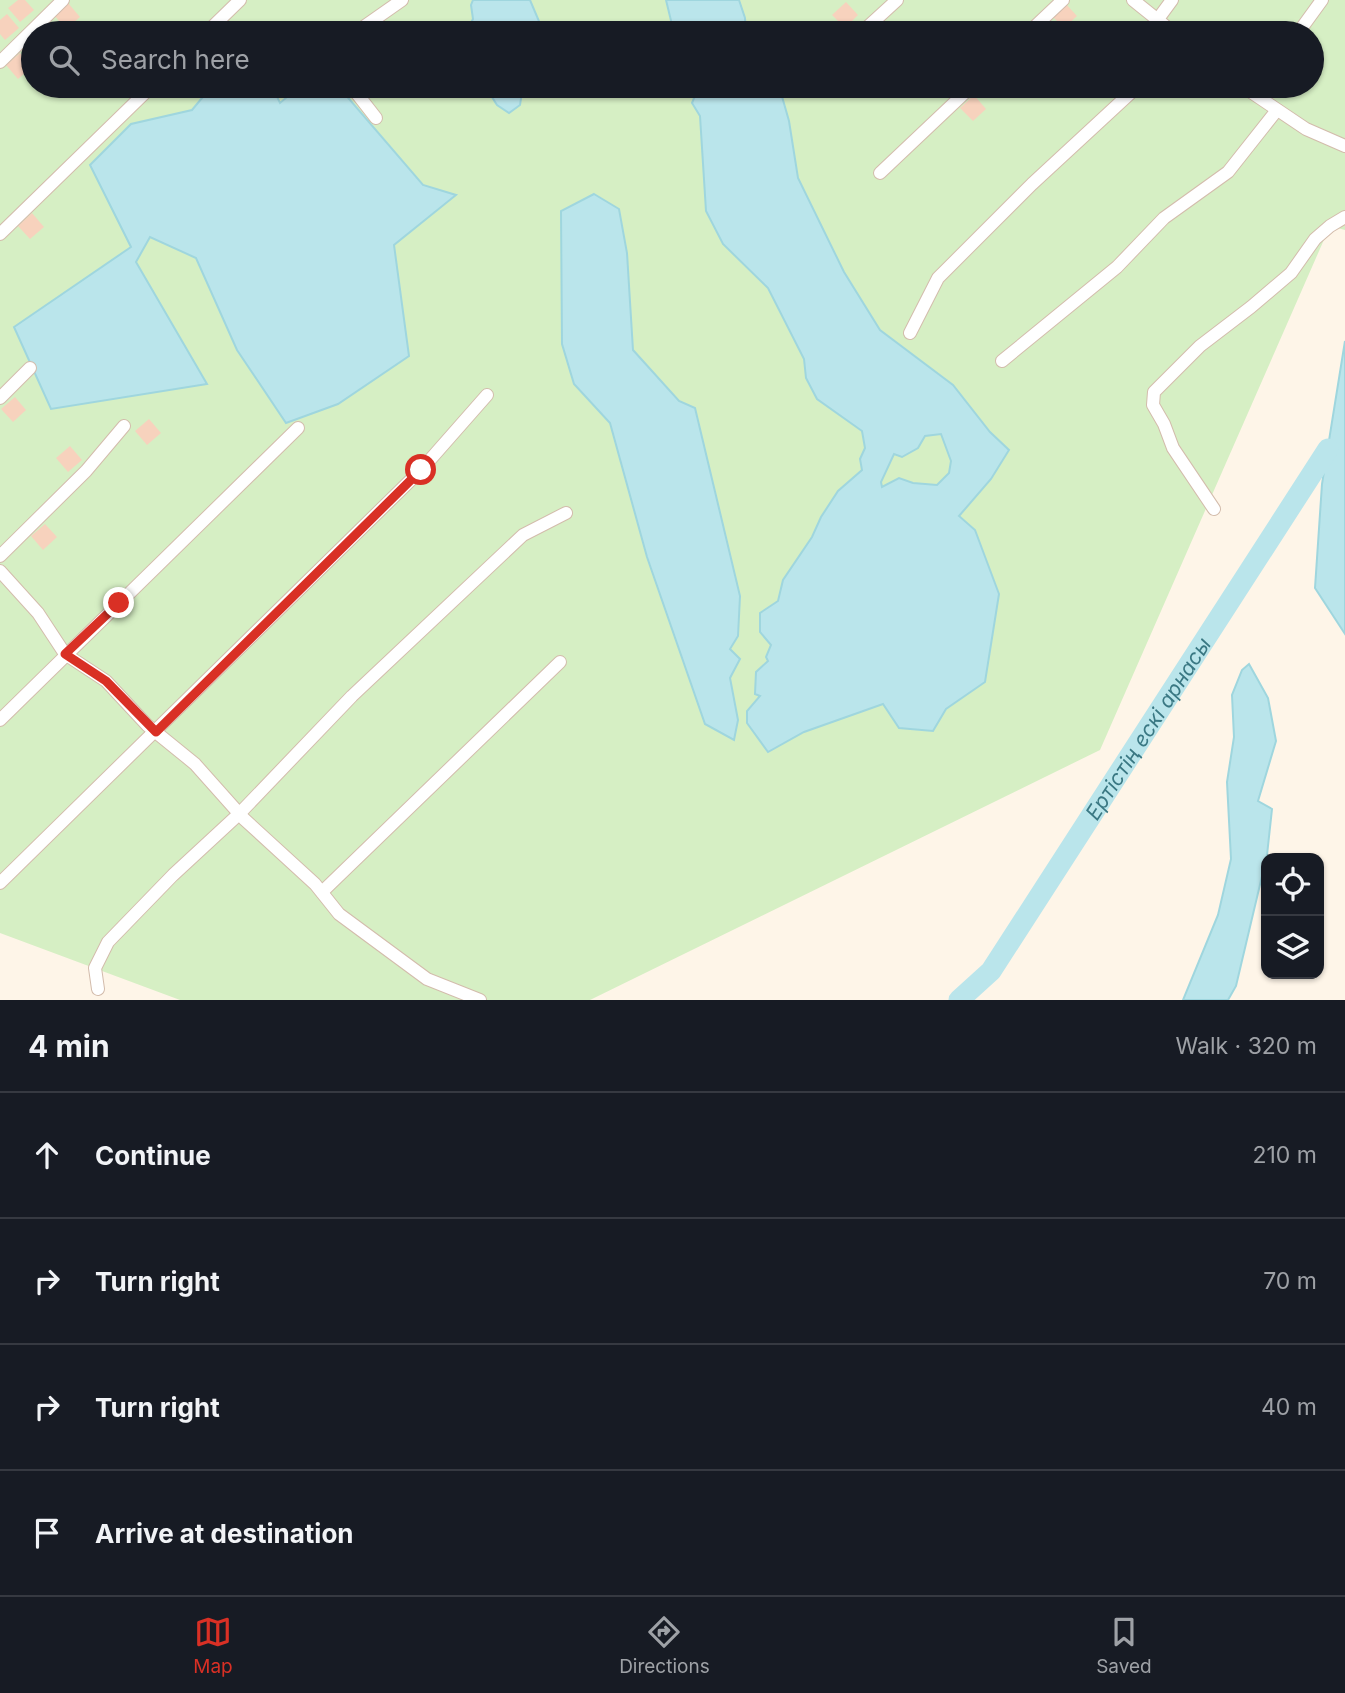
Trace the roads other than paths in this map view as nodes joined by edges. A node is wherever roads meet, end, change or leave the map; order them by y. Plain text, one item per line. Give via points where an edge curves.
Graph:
1 (63, 0) edge
2 (240, 0) edge
3 (402, 0) edge
4 (897, 0) edge
5 (1063, 0) edge
6 (1133, 0) edge
7 (1172, 0) edge
8 (1322, 0) edge
9 (1158, 19) junction
10 (42, 21) edge
11 (218, 21) edge
12 (372, 21) edge
13 (874, 21) edge
14 (1041, 21) edge
15 (1160, 21) edge
16 (1307, 21) edge
17 (21, 41) edge
18 (0, 62) edge
19 (140, 98) edge
20 (360, 98) edge
21 (959, 98) edge
22 (1125, 98) edge
23 (1265, 98) edge
24 (1277, 110) junction
25 (376, 118) dead end
26 (1345, 146) edge
27 (880, 173) dead end
28 (1345, 217) edge
29 (0, 234) edge
30 (910, 333) dead end
31 (1002, 361) dead end
32 (30, 368) dead end
33 (487, 395) dead end
34 (0, 398) edge
35 (124, 426) dead end
36 (298, 428) dead end
37 (1214, 509) dead end
38 (566, 513) dead end
39 (0, 556) edge
40 (0, 571) edge
41 (65, 654) junction
42 (560, 662) dead end
43 (0, 720) edge
44 (156, 732) junction
45 (239, 814) junction
46 (0, 883) edge
47 (322, 892) junction
48 (98, 989) dead end
49 (480, 1000) edge

1 - 10 street
2 - 11 street
3 - 12 street
4 - 13 street
5 - 14 street
6 - 9 street
7 - 9 street
8 - 16 street
9 - 15 street
17 - 18 street
19 - 29 street
20 - 25 street
21 - 27 street
22 - 30 street via 938,278
23 - 24 street
24 - 26 street
24 - 31 street via 1228,172 1164,218 1117,267
28 - 37 street via 1315,239 1291,273 1199,346 1154,392 1153,405 1173,448
32 - 34 street
33 - 44 street via 421,470
35 - 39 street via 86,471
36 - 41 street
38 - 45 street via 523,535 352,696
40 - 41 street via 38,613
41 - 43 street
41 - 44 street via 106,681
42 - 47 street
44 - 45 street via 195,764
44 - 46 street
45 - 47 street
45 - 48 street via 108,942 95,968
47 - 49 street via 339,914 427,979

